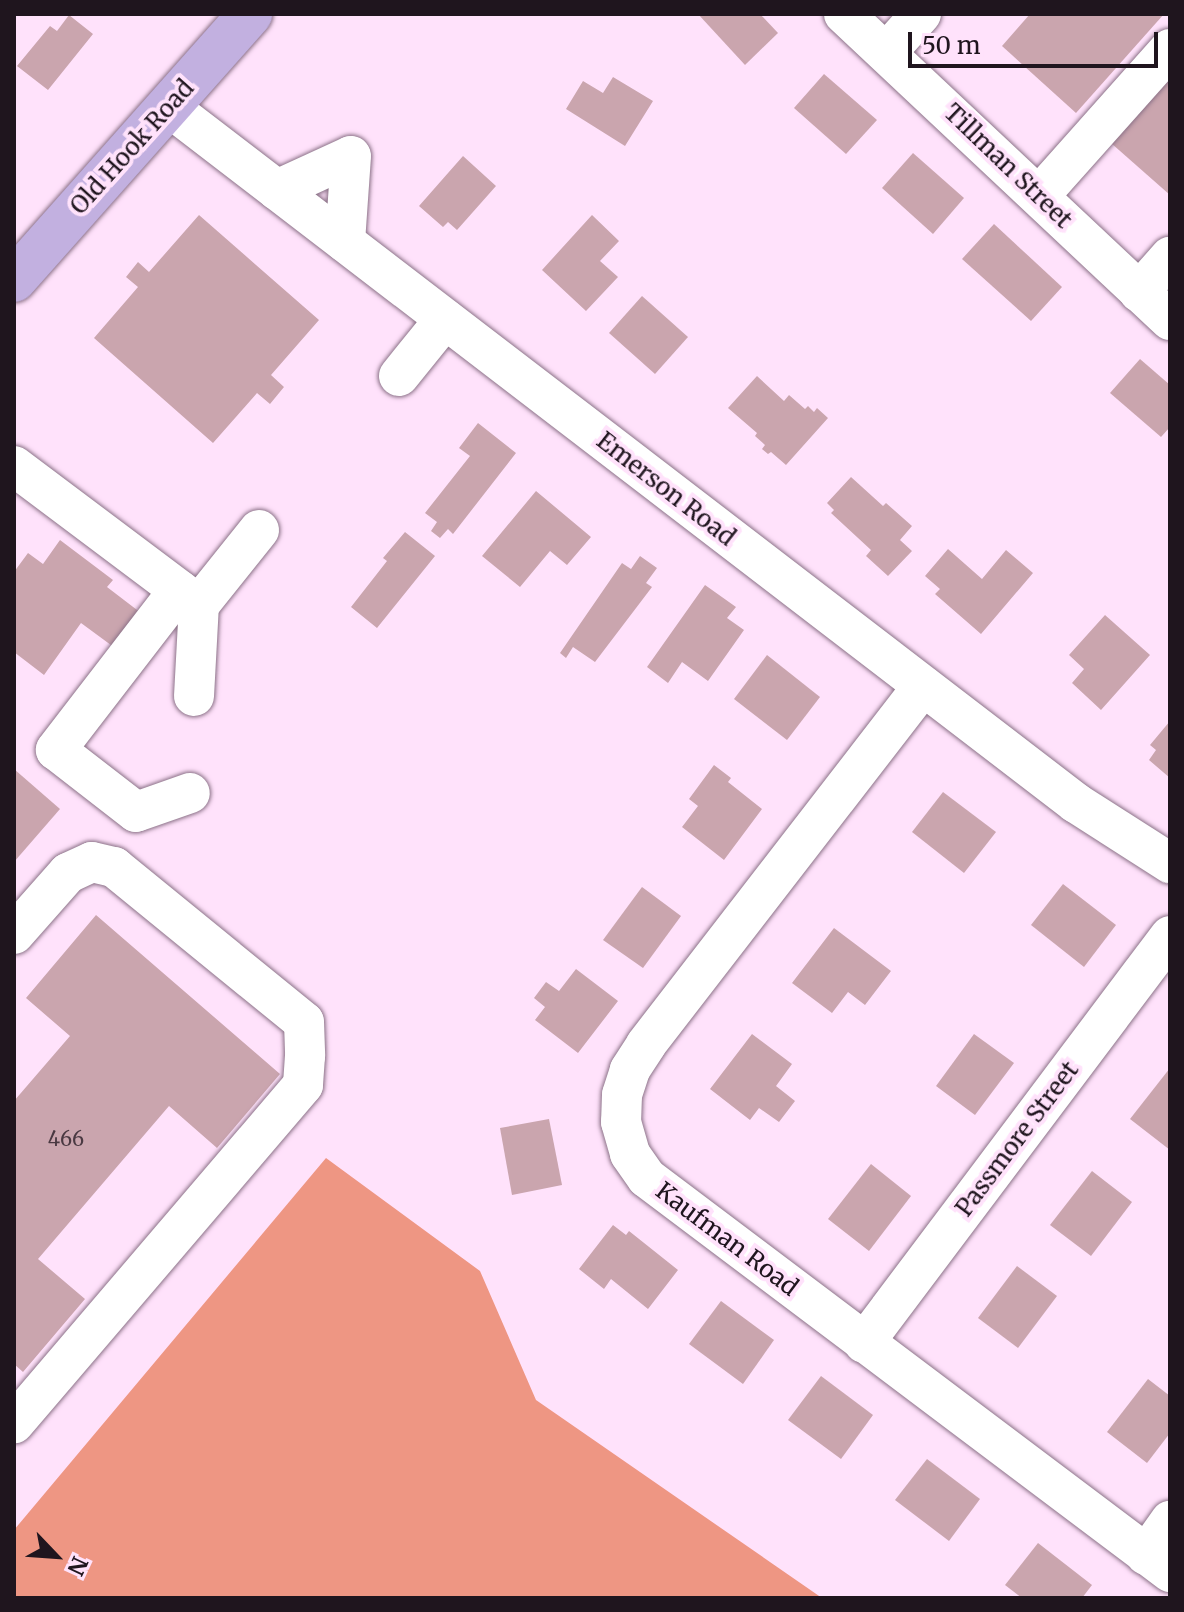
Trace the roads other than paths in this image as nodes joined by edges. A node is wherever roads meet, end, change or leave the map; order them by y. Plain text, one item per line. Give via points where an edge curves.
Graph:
1 (250, 14) edge
2 (844, 14) edge
3 (921, 14) edge
4 (1170, 49) edge
5 (887, 52) junction
6 (169, 107) junction
7 (277, 190) junction
8 (1039, 196) junction
9 (345, 242) junction
10 (1170, 257) edge
11 (14, 280) edge
12 (1139, 292) junction
13 (445, 319) junction
14 (1170, 320) edge
15 (399, 376) dead end
16 (14, 466) edge
17 (259, 530) dead end
18 (189, 598) junction
19 (923, 686) junction
20 (194, 696) dead end
21 (190, 793) dead end
22 (1170, 863) edge
23 (14, 934) edge
24 (1170, 936) edge
25 (864, 1343) junction
26 (14, 1423) edge
27 (1170, 1521) edge
28 (1158, 1564) edge

1 - 6 main road, Old Hook Road
2 - 5 street, Tillman Street
3 - 5 street
4 - 8 street
5 - 8 street, Tillman Street
6 - 7 street, Emerson Road
6 - 11 main road, Old Hook Road
7 - 9 street, Emerson Road
7 - 9 street via 351,156
8 - 12 street, Tillman Street
9 - 13 street, Emerson Road
10 - 12 street
12 - 14 street, Tillman Street
13 - 15 street
13 - 19 street, Emerson Road
16 - 18 street
17 - 18 street
18 - 20 street
18 - 21 street via 56,750 136,812
19 - 22 street, Emerson Road via 1076,803
19 - 25 street, Kaufman Road via 646,1045 622,1095 630,1154 647,1178
23 - 26 street via 68,873 92,862 114,867 304,1022 305,1056 303,1085
24 - 25 street, Passmore Street
25 - 28 street, Kaufman Road
27 - 28 street

